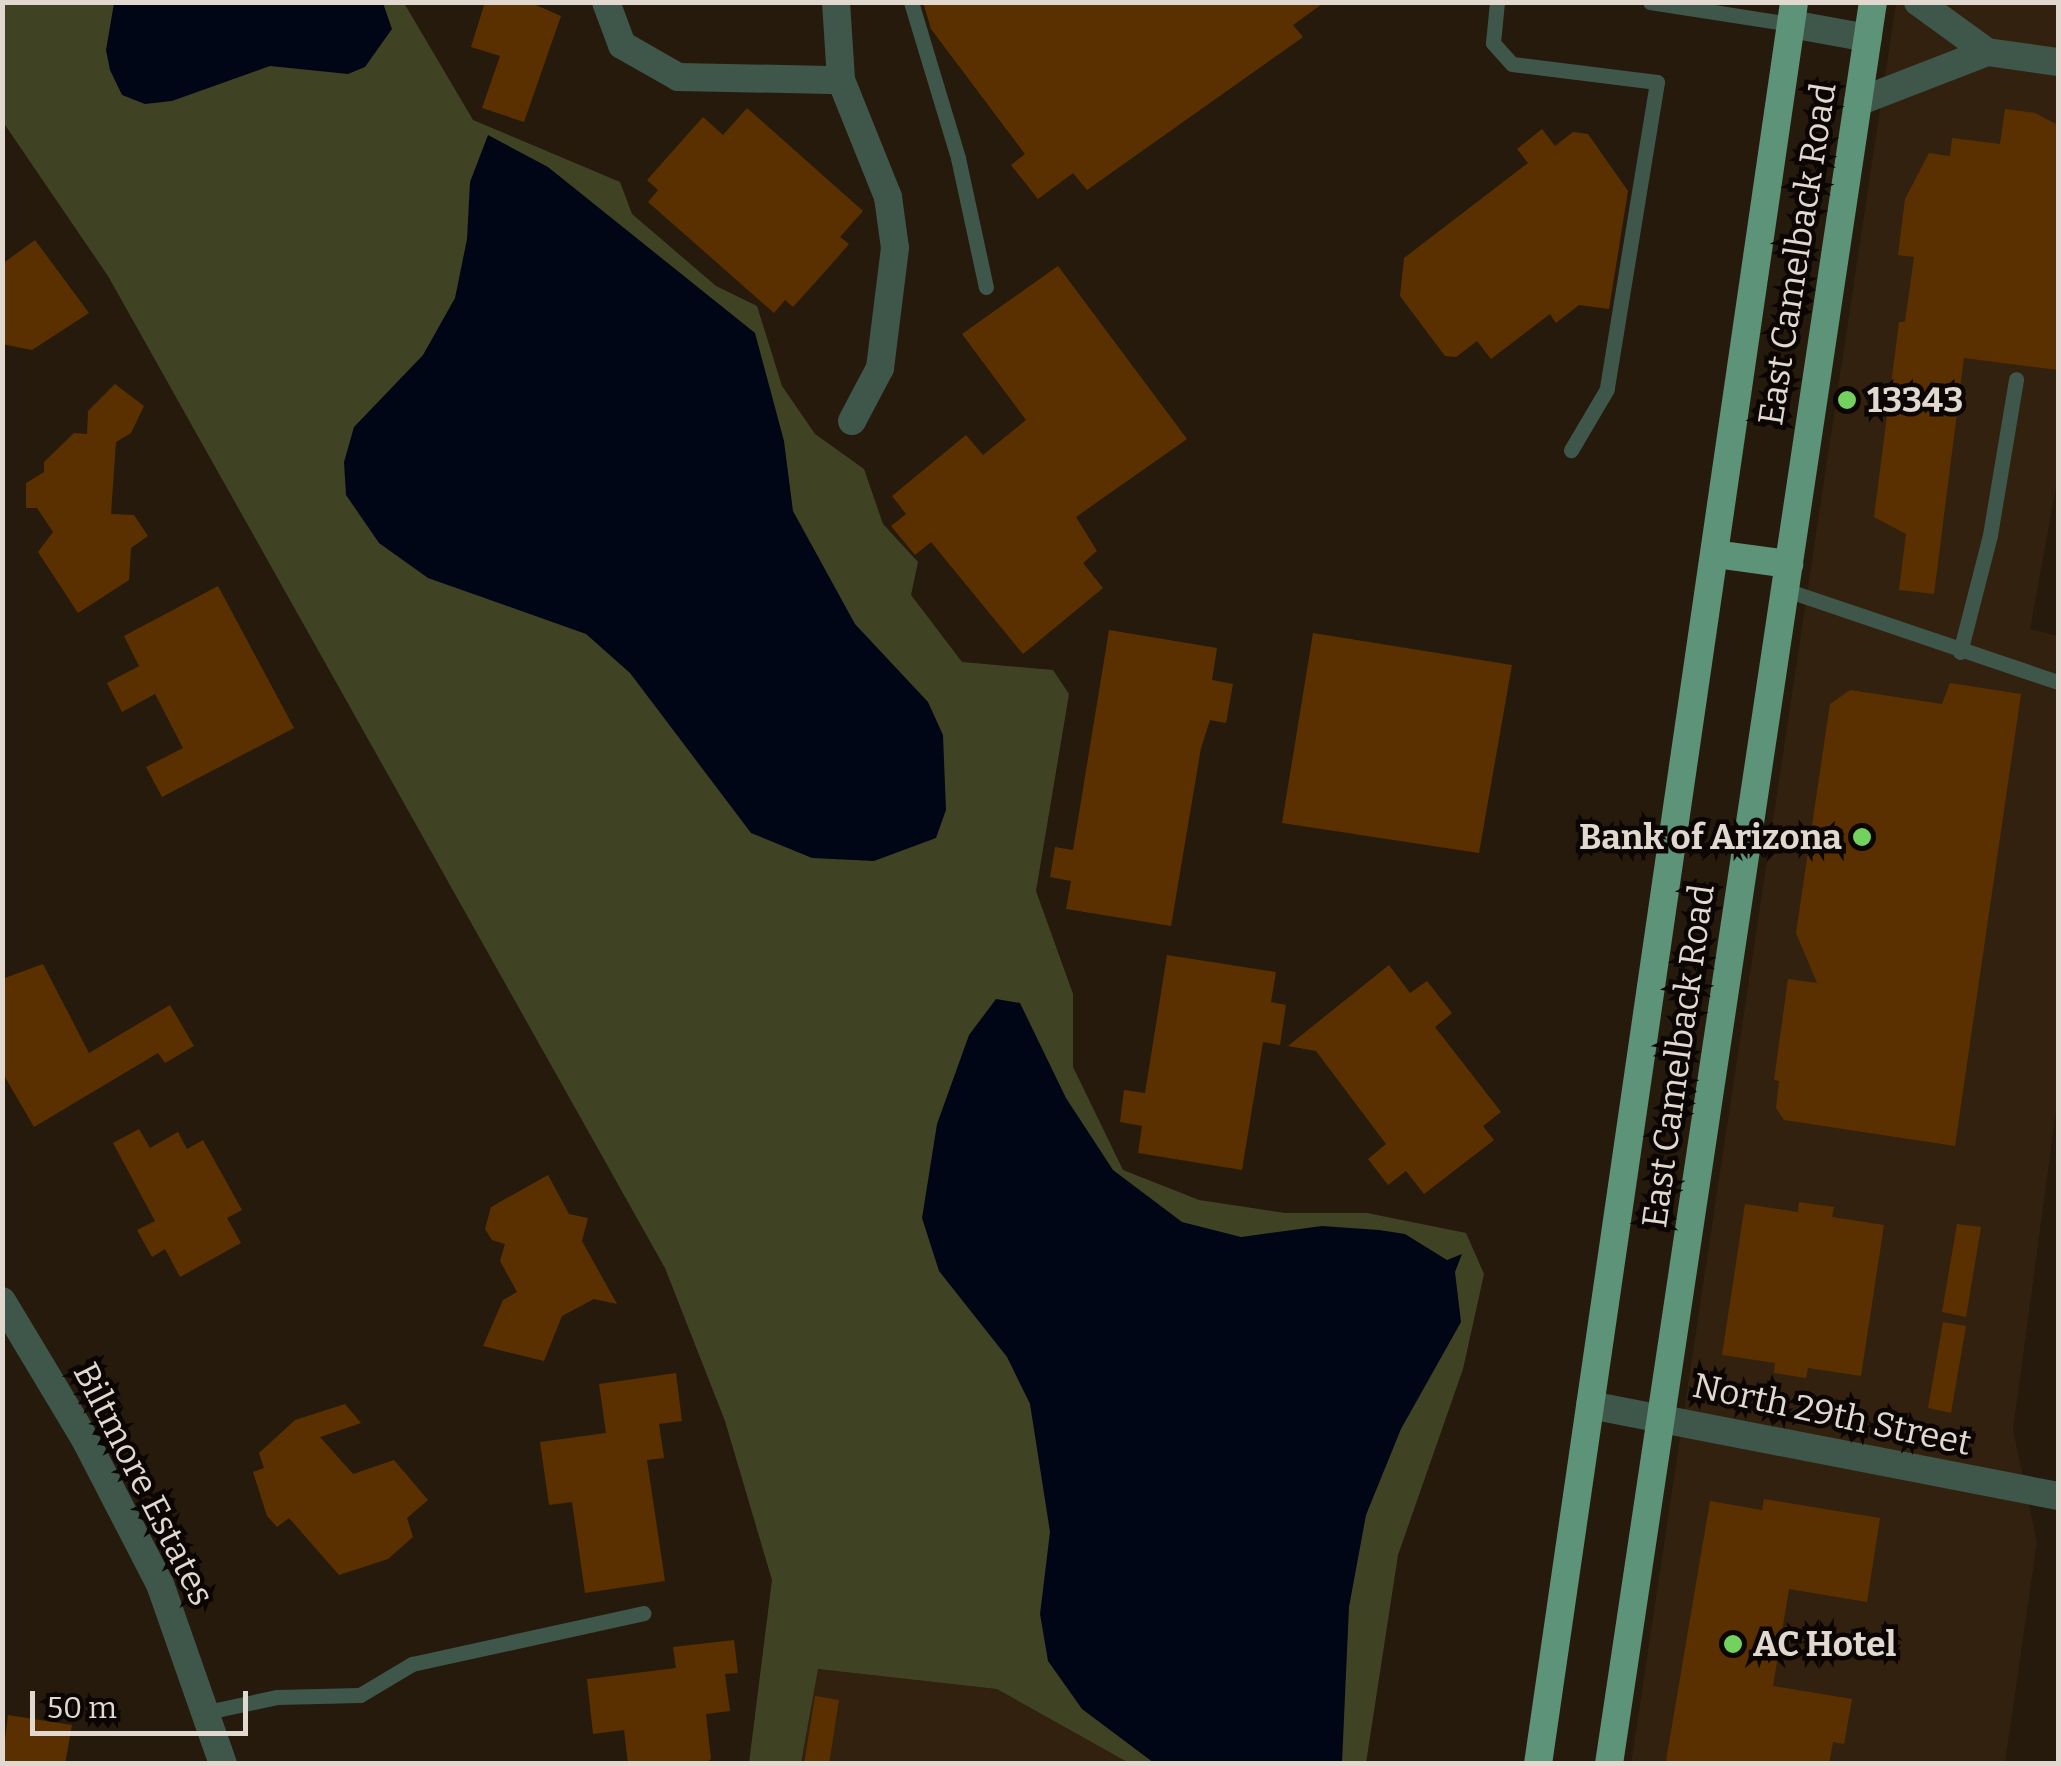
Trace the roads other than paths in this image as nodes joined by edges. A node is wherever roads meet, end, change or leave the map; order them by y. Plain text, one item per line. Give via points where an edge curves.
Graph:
1 (606, 2) edge
2 (836, 2) edge
3 (910, 2) edge
4 (1497, 2) edge
5 (1650, 2) edge
6 (1873, 2) edge
7 (1918, 2) edge
8 (1680, 6) edge
9 (1792, 13) edge
10 (1868, 38) junction
11 (1987, 52) junction
12 (2058, 62) edge
13 (840, 80) junction
14 (1858, 102) junction
15 (986, 287) dead end
16 (2016, 379) dead end
17 (852, 421) dead end
18 (1571, 450) dead end
19 (1715, 554) junction
20 (1788, 577) junction
21 (1960, 652) junction
22 (2058, 682) edge
23 (2, 1301) edge
24 (1590, 1405) junction
25 (1662, 1417) junction
26 (2058, 1496) edge
27 (643, 1613) dead end
28 (207, 1712) junction
29 (222, 1764) edge
30 (1538, 1764) edge
31 (1609, 1764) edge

1 - 13 street via 622,45 678,77
2 - 13 street
3 - 15 lane via 958,158
4 - 18 lane via 1493,43 1512,64 1658,82 1607,390
5 - 8 lane
6 - 10 main road, East Camelback Road
7 - 11 street
8 - 9 lane
9 - 10 street
9 - 19 main road, East Camelback Road
10 - 14 main road, East Camelback Road
11 - 12 street
11 - 14 street
13 - 17 street via 888,197 896,248 880,368
14 - 20 main road, East Camelback Road
16 - 21 lane via 1990,534
19 - 20 main road
19 - 24 main road, East Camelback Road
20 - 21 lane
20 - 25 main road, East Camelback Road
21 - 22 lane
23 - 28 street, Biltmore Estates via 85,1439 162,1590
24 - 25 street, North 29th Street
24 - 30 main road, East Camelback Road
25 - 26 street, North 29th Street
25 - 31 main road, East Camelback Road
27 - 28 lane via 412,1664 360,1695 277,1698
28 - 29 street, Biltmore Estates

